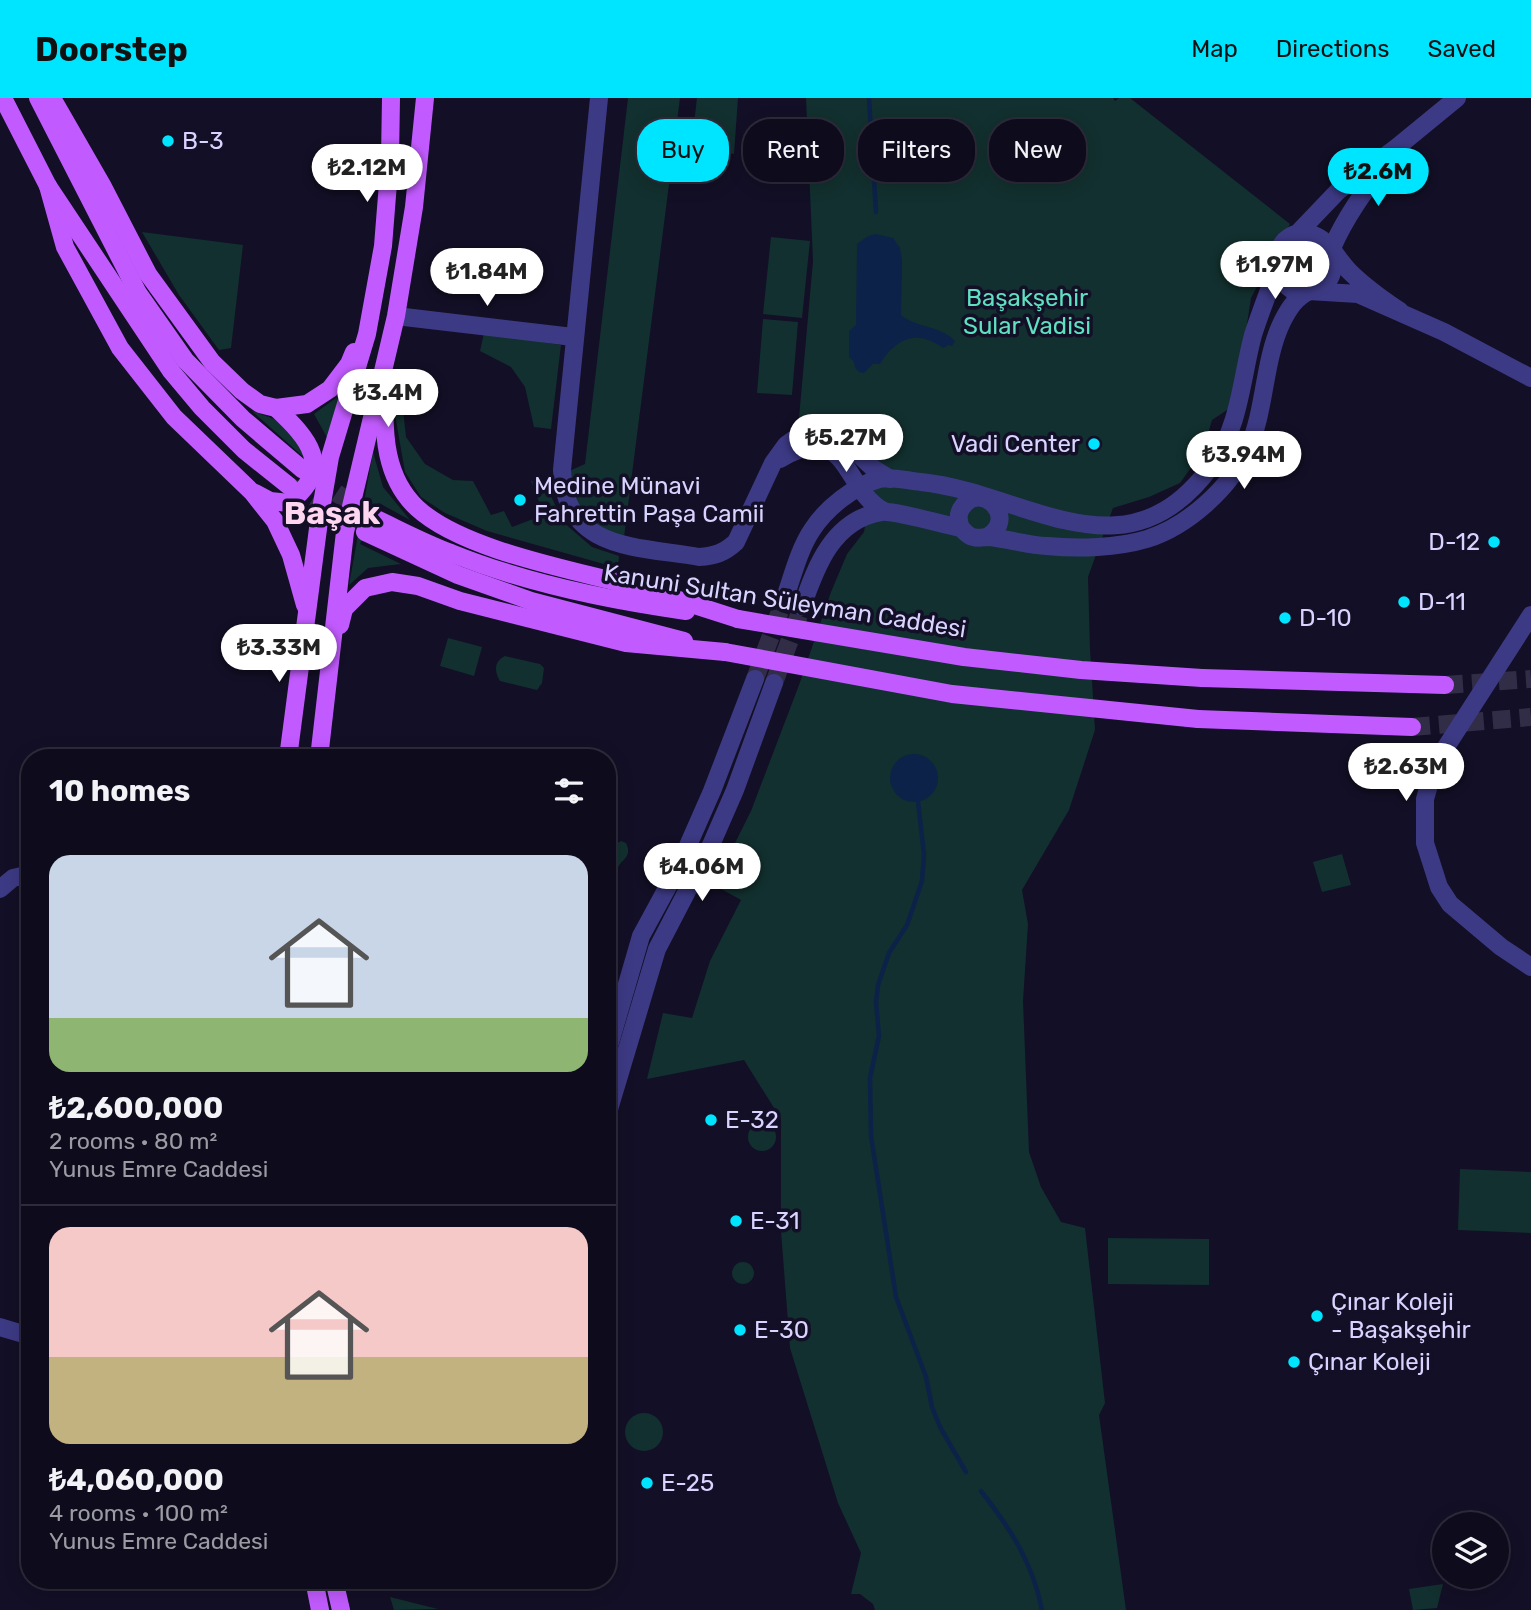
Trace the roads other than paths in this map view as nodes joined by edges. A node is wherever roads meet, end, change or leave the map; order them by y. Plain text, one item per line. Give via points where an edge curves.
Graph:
1 (3, 98) edge
2 (37, 98) edge
3 (52, 98) edge
4 (391, 98) edge
5 (425, 98) edge
6 (598, 98) edge
7 (1457, 98) edge
8 (1396, 148) junction
9 (48, 186) junction
10 (1296, 234) junction
11 (1331, 250) junction
12 (1276, 270) junction
13 (1308, 292) junction
14 (1400, 311) junction
15 (370, 313) junction
16 (397, 316) junction
17 (573, 337) junction
18 (387, 352) junction
19 (1531, 379) edge
20 (276, 408) junction
21 (773, 463) junction
22 (303, 470) tunnel mouth
23 (891, 479) junction
24 (289, 486) tunnel mouth
25 (861, 487) junction
26 (253, 492) junction
27 (986, 499) junction
28 (884, 511) junction
29 (1051, 517) junction
30 (961, 528) junction
31 (986, 537) junction
32 (1065, 548) junction
33 (783, 603) tunnel mouth
34 (802, 607) tunnel mouth
35 (1531, 615) edge
36 (308, 616) junction
37 (738, 619) junction
38 (724, 652) junction
39 (329, 666) junction
40 (755, 679) tunnel mouth
41 (774, 683) tunnel mouth
42 (1445, 685) tunnel mouth
43 (1412, 727) tunnel mouth
44 (289, 749) edge
45 (320, 749) edge
46 (21, 876) edge
47 (0, 889) edge
48 (1531, 967) edge
49 (616, 1022) edge
50 (616, 1085) edge
51 (0, 1327) edge
52 (21, 1333) edge
53 (316, 1589) edge
54 (336, 1589) edge
55 (320, 1610) edge
56 (341, 1610) edge

1 - 9 main road
2 - 22 main road via 138,293 185,360 243,419
3 - 20 main road via 148,274 212,362 260,404
4 - 15 main road via 383,246
5 - 16 main road
6 - 17 street
7 - 8 street
8 - 10 street via 1338,191
8 - 11 street
9 - 24 main road via 172,371 244,450
9 - 26 main road via 65,247 120,348 174,417
10 - 11 street via 1316,236
10 - 12 street via 1280,246
11 - 13 street via 1332,274 1321,287
11 - 14 street via 1372,292
12 - 13 street via 1292,290
12 - 29 street via 1253,336 1230,435 1185,496 1158,514 1129,524 1082,525
13 - 14 street via 1358,294
13 - 32 street via 1294,301 1273,345 1248,450 1230,478 1180,523 1147,538
14 - 19 street
15 - 20 main road via 349,364 330,389 307,404
15 - 36 main road via 330,457
16 - 17 street
16 - 18 main road
17 - 21 street via 562,486 570,508 590,532 616,542 699,557 726,552 736,542
18 - 37 main road via 386,451 395,477 415,507 482,545
18 - 39 main road via 345,532
20 - 26 main road via 308,441 312,471 299,496 289,503 270,501
21 - 23 street via 797,437 825,434 840,437
21 - 25 street via 803,448 821,447 841,458
23 - 25 street
23 - 27 street via 934,483
25 - 28 street via 870,503
25 - 33 street via 826,512 814,527 804,542
26 - 36 main road via 275,521 291,555
27 - 29 street
27 - 30 street via 974,498 963,505
27 - 31 street via 996,506 1000,519 996,530
28 - 30 street
28 - 34 street via 849,523 828,547
29 - 32 street
30 - 31 street via 971,537
31 - 32 street
35 - 48 street via 1435,764 1425,799 1425,843 1439,887 1450,904
36 - 44 main road
37 - 38 main road, Kanuni Sultan Süleyman Caddesi via 641,604 522,577 369,525 458,575 531,601
37 - 42 main road, Kanuni Sultan Süleyman Caddesi, bridge via 964,657 1081,670
38 - 39 main road via 626,643 392,582 365,588 344,609
38 - 43 main road, Kanuni Sultan Süleyman Caddesi, bridge via 952,694 1198,719
39 - 45 main road
40 - 49 street via 707,804 641,936
41 - 50 street via 711,845 657,949
46 - 47 street
51 - 52 street
53 - 55 main road
54 - 56 main road

